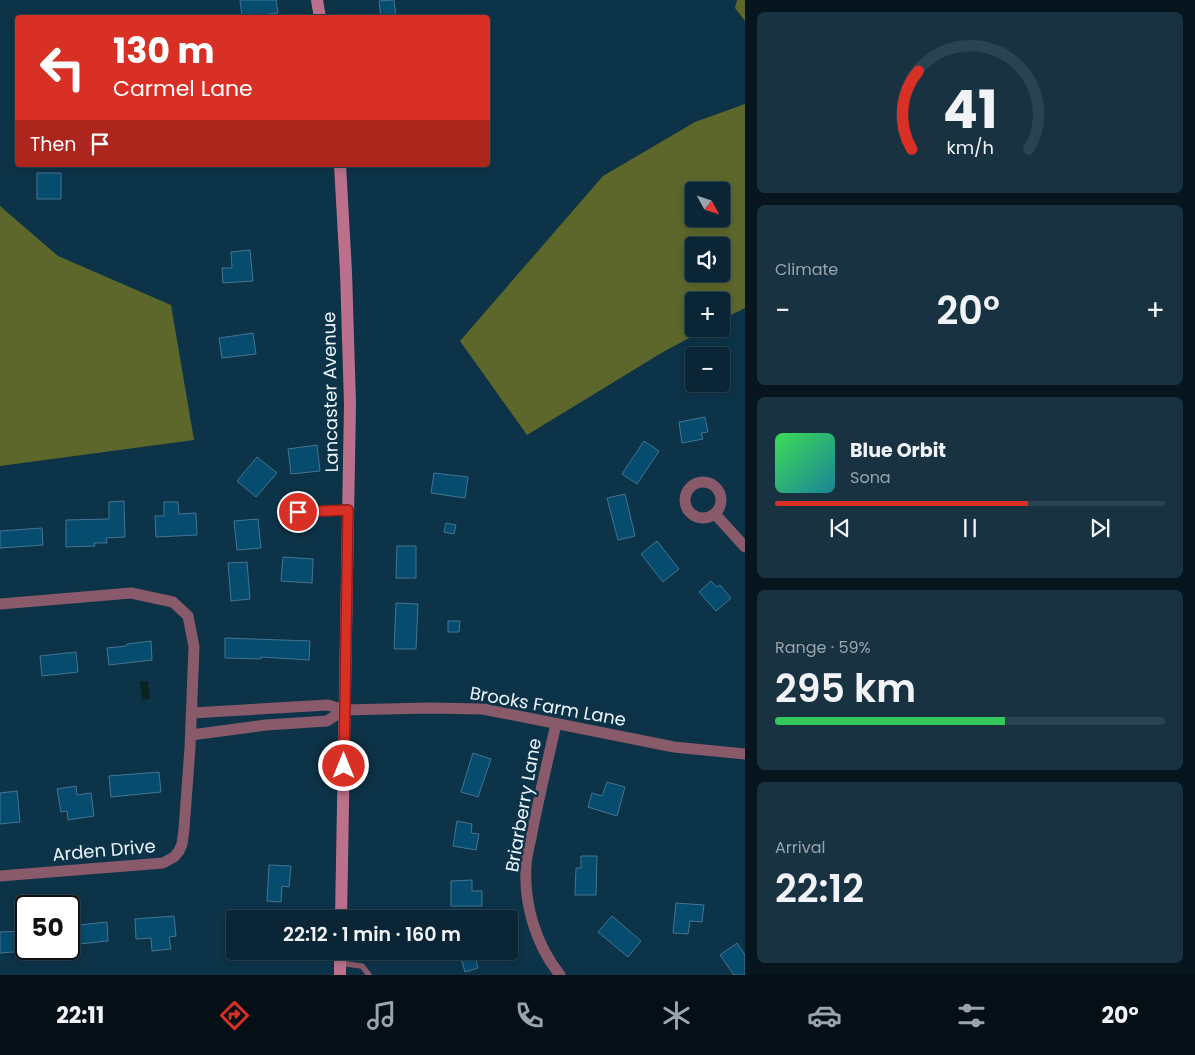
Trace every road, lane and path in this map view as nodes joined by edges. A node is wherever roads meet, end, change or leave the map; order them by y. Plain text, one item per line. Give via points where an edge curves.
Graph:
1 (317, 0) edge
2 (320, 15) edge
3 (340, 167) edge
4 (348, 510) junction
5 (298, 512) dead end
6 (715, 514) dead end
7 (745, 547) edge
8 (0, 604) edge
9 (344, 710) junction
10 (192, 712) junction
11 (556, 724) junction
12 (191, 735) junction
13 (745, 754) edge
14 (0, 876) edge
15 (341, 910) edge
16 (340, 963) edge
17 (370, 975) edge
18 (560, 975) edge

1 - 2 main road
3 - 4 main road, Lancaster Avenue via 350,404
4 - 5 street
4 - 9 main road, Lancaster Avenue
6 - 7 street
8 - 10 street, Arden Drive via 131,593 173,602 188,616 194,647
9 - 10 street via 328,705
9 - 11 street, Brooks Farm Lane via 483,709
9 - 12 street via 327,721
9 - 15 main road, Lancaster Avenue
10 - 12 street, Arden Drive
11 - 13 street, Brooks Farm Lane via 674,747
11 - 18 street, Briarberry Lane via 526,866 534,928
12 - 14 street, Arden Drive via 182,844 174,857 163,863
16 - 17 lane via 362,966

